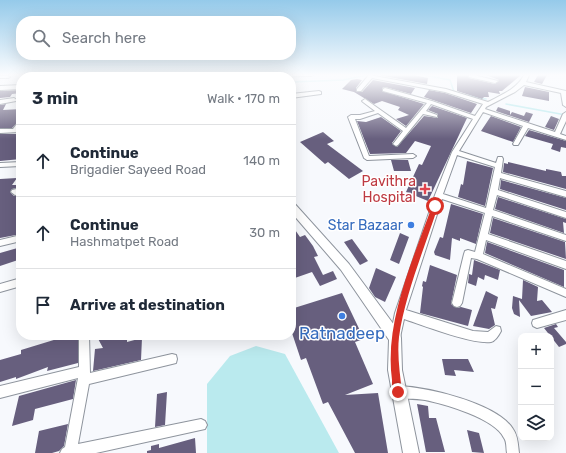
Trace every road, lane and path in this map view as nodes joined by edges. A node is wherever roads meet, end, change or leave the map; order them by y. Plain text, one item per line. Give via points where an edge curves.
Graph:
1 (408, 96) edge
2 (463, 96) edge
3 (504, 96) edge
4 (14, 100) dead end
5 (365, 101) dead end
6 (0, 102) edge
7 (430, 102) junction
8 (489, 104) junction
9 (481, 110) junction
10 (379, 111) junction
11 (422, 112) junction
12 (435, 116) dead end
13 (565, 116) edge
14 (475, 118) junction
15 (527, 125) junction
16 (16, 130) edge
17 (0, 131) edge
18 (407, 131) junction
19 (557, 135) junction
20 (566, 138) edge
21 (396, 144) dead end
22 (516, 144) dead end
23 (455, 152) junction
24 (413, 156) dead end
25 (16, 164) edge
26 (0, 165) edge
27 (498, 175) junction
28 (494, 192) junction
29 (566, 194) edge
30 (439, 195) junction
31 (296, 212) edge
32 (489, 212) junction
33 (566, 214) edge
34 (484, 236) junction
35 (566, 238) edge
36 (16, 239) edge
37 (0, 243) edge
38 (478, 256) junction
39 (566, 265) edge
40 (16, 284) edge
41 (1, 290) edge
42 (566, 293) edge
43 (457, 303) dead end
44 (400, 313) junction
45 (566, 315) edge
46 (537, 323) dead end
47 (496, 331) dead end
48 (395, 338) junction
49 (84, 340) edge
50 (172, 359) dead end
51 (84, 376) junction
52 (0, 392) edge
53 (398, 392) junction
54 (201, 425) dead end
55 (68, 453) edge
56 (411, 453) edge
57 (514, 453) edge

1 - 7 street
2 - 8 street
3 - 8 street
4 - 6 street
5 - 10 street
7 - 11 street
7 - 14 street
8 - 9 street
9 - 14 street
9 - 15 street
10 - 18 street
10 - 24 street via 351,117 367,158
11 - 12 street
11 - 18 street
13 - 19 street
14 - 23 street
15 - 19 street
15 - 22 street
16 - 17 street
18 - 21 street
19 - 20 street
23 - 27 street via 499,162
23 - 30 street
25 - 26 street
27 - 28 street
27 - 29 street
28 - 32 street
28 - 33 street
30 - 32 street
30 - 44 street
31 - 48 main road via 345,267
32 - 34 street
32 - 35 street
34 - 38 street
34 - 39 street
36 - 37 street
38 - 42 street
38 - 43 street via 468,254
40 - 41 street
44 - 47 street via 473,336 490,337
44 - 48 street
45 - 46 street
48 - 53 main road
49 - 51 street
50 - 51 street
51 - 52 street
51 - 55 street
53 - 56 main road
53 - 57 street via 414,391 490,416 509,433
54 - 55 street

